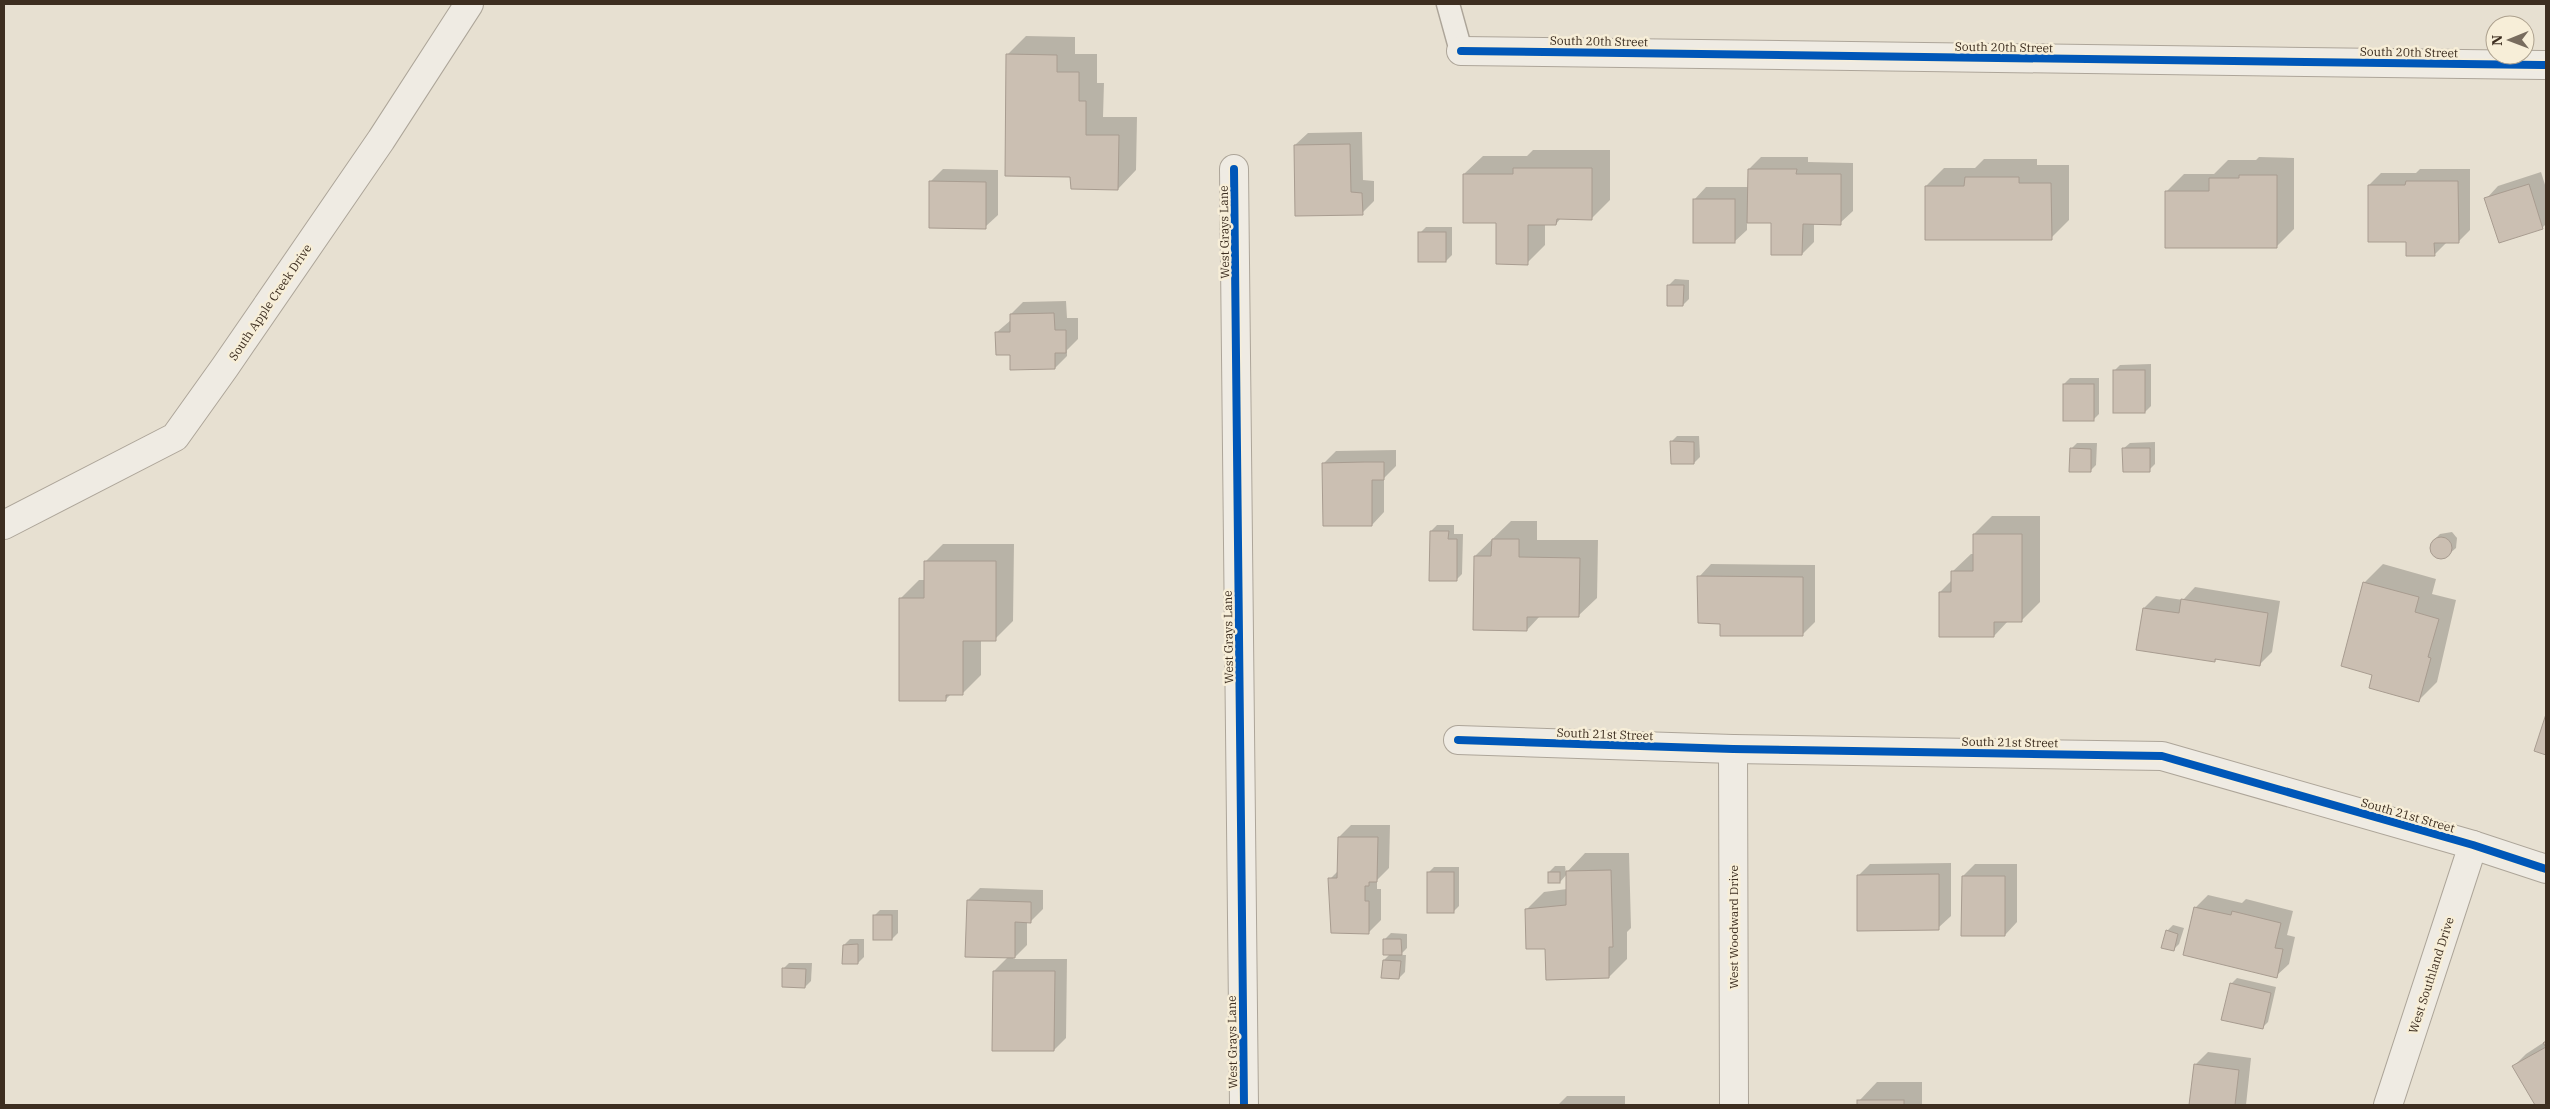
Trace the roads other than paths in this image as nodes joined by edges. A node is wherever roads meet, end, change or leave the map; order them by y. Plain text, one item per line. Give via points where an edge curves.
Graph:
1 (469, 4) edge
2 (1448, 4) edge
3 (1461, 50) joint
4 (2546, 65) edge
5 (1234, 169) dead end
6 (4, 525) edge
7 (1458, 740) dead end
8 (1733, 749) junction
9 (2473, 846) junction
10 (2546, 869) edge
11 (1244, 1105) edge
12 (1734, 1105) edge
13 (2388, 1105) edge

1 - 6 street, South Apple Creek Drive via 381,140 175,437
2 - 3 lane
3 - 4 street, South 20th Street
5 - 11 street, West Grays Lane
7 - 8 street, South 21st Street
8 - 9 street, South 21st Street via 2162,756
8 - 12 street, West Woodward Drive
9 - 10 street, South 21st Street
9 - 13 street, West Southland Drive

